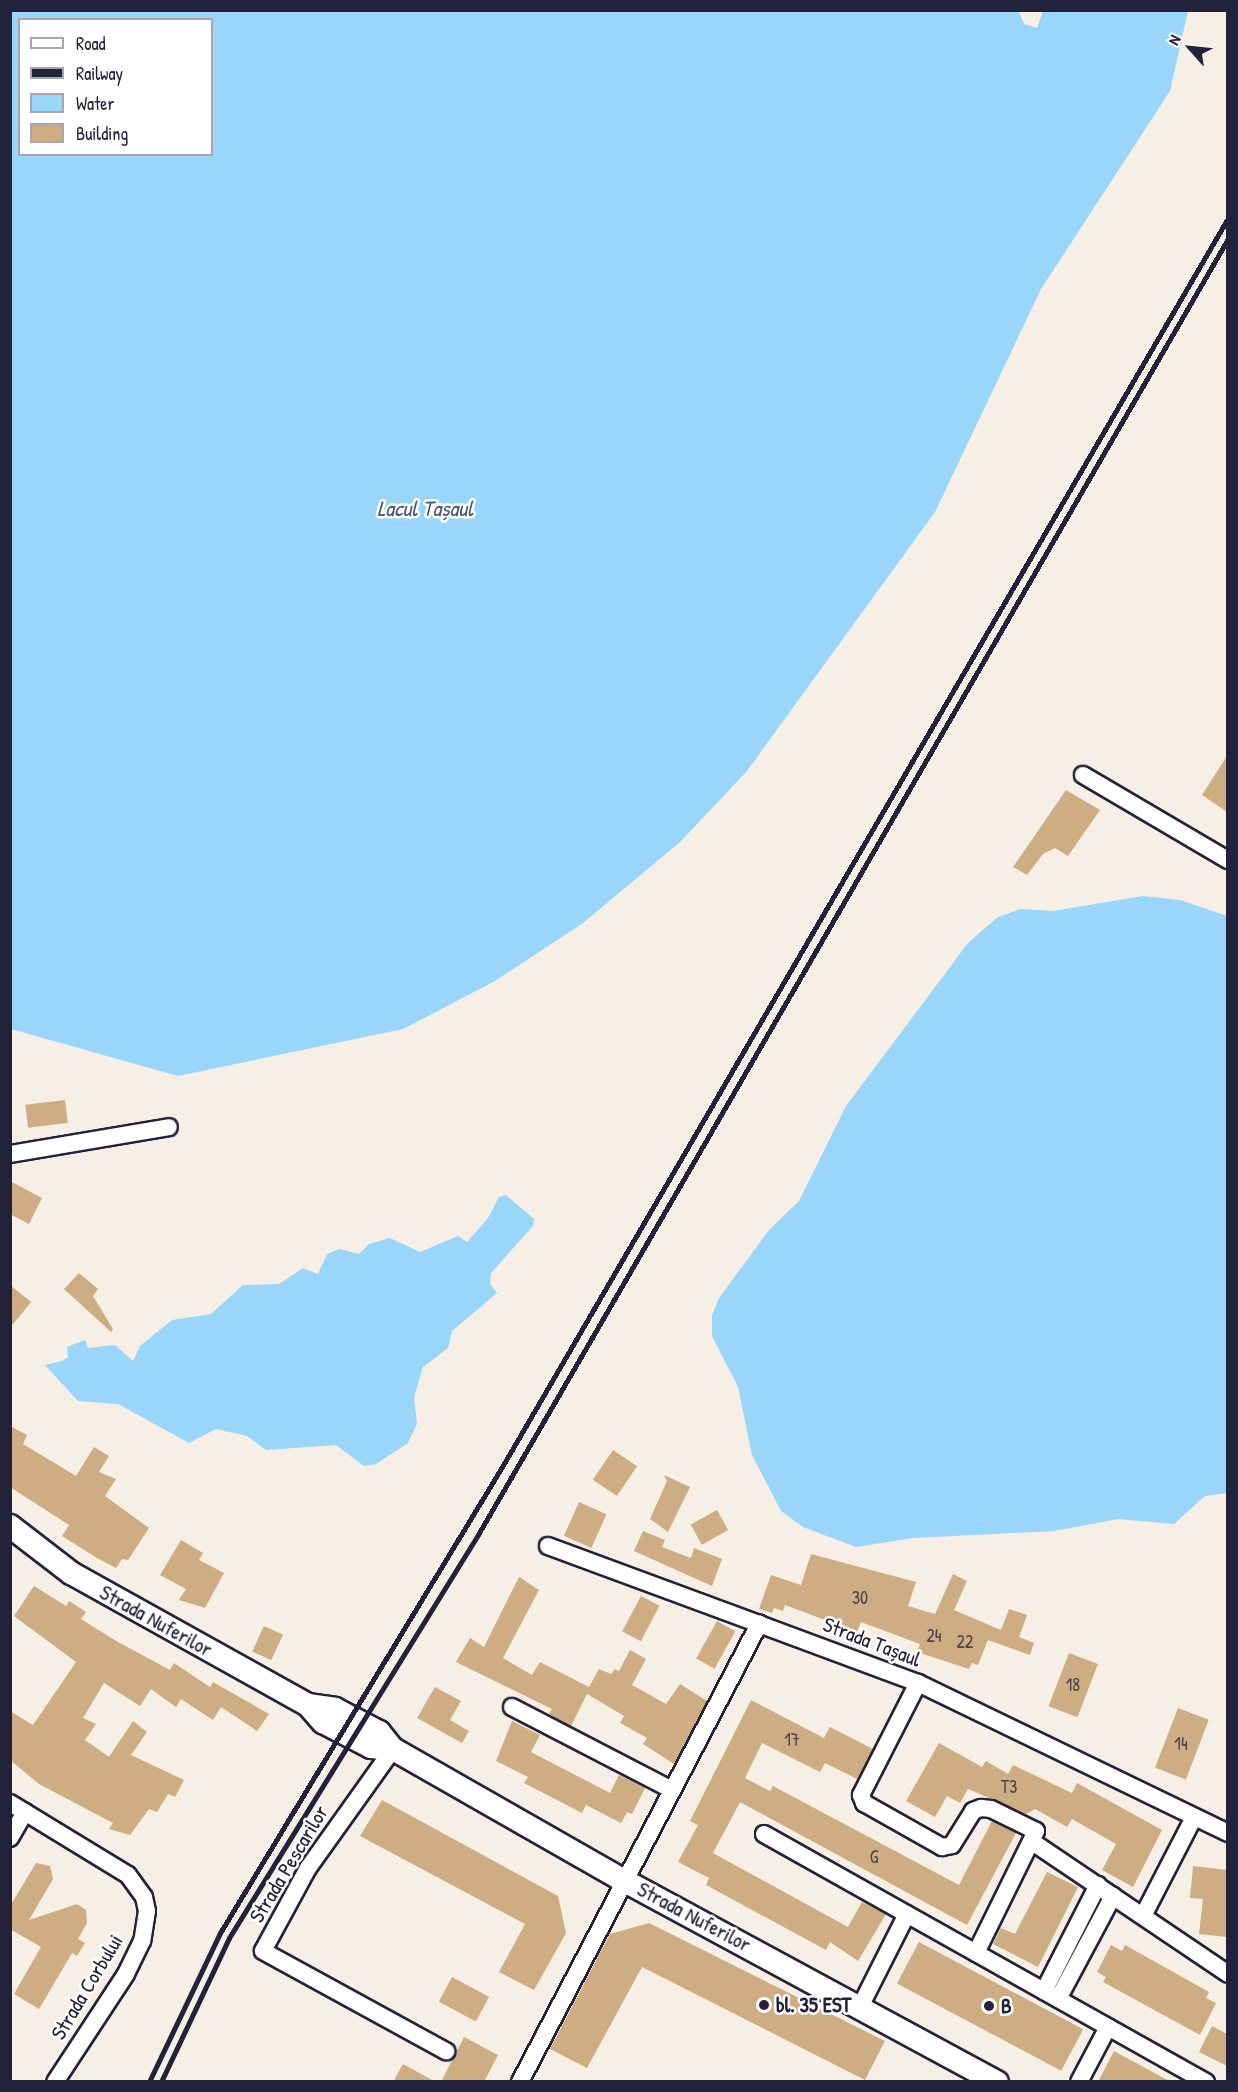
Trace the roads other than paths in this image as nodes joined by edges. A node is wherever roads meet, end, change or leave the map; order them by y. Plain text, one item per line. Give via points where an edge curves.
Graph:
1 (1083, 775) dead end
2 (1227, 860) edge
3 (170, 1127) dead end
4 (10, 1154) edge
5 (10, 1526) edge
6 (548, 1546) dead end
7 (759, 1624) junction
8 (918, 1683) junction
9 (512, 1707) dead end
10 (393, 1749) junction
11 (672, 1790) junction
12 (18, 1808) edge
13 (1194, 1817) junction
14 (1227, 1833) edge
15 (764, 1834) dead end
16 (10, 1838) edge
17 (1034, 1843) junction
18 (623, 1880) junction
19 (1098, 1885) junction
20 (1113, 1896) junction
21 (907, 1914) junction
22 (1143, 1916) junction
23 (976, 1953) junction
24 (1227, 1974) edge
25 (1051, 1995) junction
26 (860, 2007) junction
27 (1108, 2027) junction
28 (446, 2051) dead end
29 (55, 2082) edge
30 (520, 2082) edge
31 (997, 2082) edge
32 (1079, 2082) edge
33 (1206, 2082) edge

1 - 2 street
3 - 4 street
5 - 10 street, Strada Nuferilor via 91,1585 308,1705 323,1722 371,1747
6 - 7 street, Strada Tașaul
7 - 8 street, Strada Tașaul
7 - 11 street
8 - 13 street, Strada Tașaul
8 - 17 street via 861,1795 864,1803 942,1846 952,1845 973,1811 981,1808 1036,1831
9 - 11 street
10 - 18 street, Strada Nuferilor
10 - 28 street, Strada Pescarilor via 309,1868 263,1951
11 - 18 street
12 - 16 street
12 - 29 street, Strada Corbului via 128,1875 144,1898 147,1911 142,1941 126,1974
13 - 14 street, Strada Tașaul
13 - 22 street
15 - 21 street
17 - 19 street
17 - 23 street
18 - 26 street, Strada Nuferilor
18 - 30 street
19 - 20 street
19 - 25 street
20 - 22 street
20 - 25 street
21 - 23 street
21 - 26 street
22 - 24 street
23 - 25 street
25 - 27 street
26 - 31 street, Strada Nuferilor
27 - 32 street
27 - 33 street

